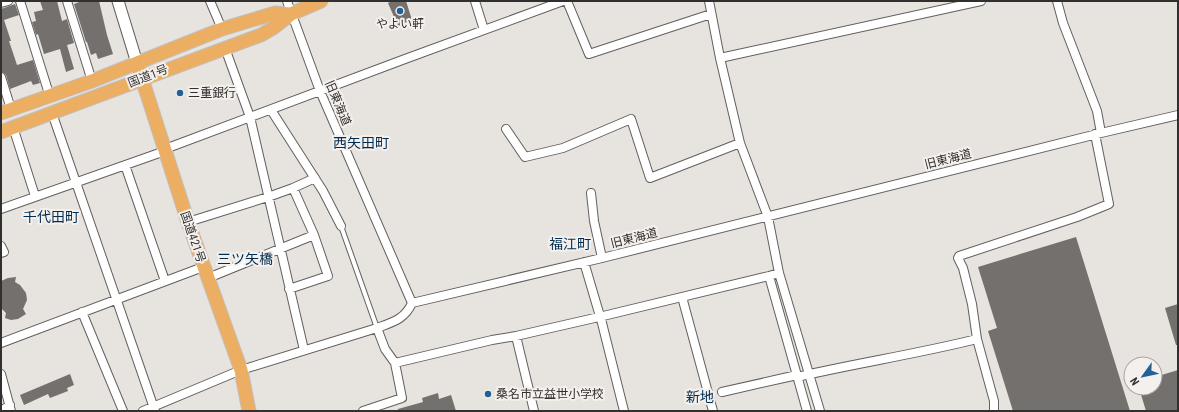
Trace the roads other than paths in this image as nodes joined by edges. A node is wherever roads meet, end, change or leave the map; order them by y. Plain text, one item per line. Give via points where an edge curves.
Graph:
1 (8, 1) edge
2 (20, 1) edge
3 (67, 1) edge
4 (118, 1) edge
5 (210, 1) edge
6 (286, 1) edge
7 (321, 1) edge
8 (475, 1) edge
9 (563, 1) edge
10 (567, 1) edge
11 (709, 1) edge
12 (981, 1) edge
13 (1057, 1) edge
14 (1, 3) edge
15 (291, 14) junction
16 (711, 14) junction
17 (222, 30) junction
18 (484, 30) junction
19 (225, 48) junction
20 (720, 58) junction
21 (137, 63) junction
22 (1, 77) edge
23 (142, 79) junction
24 (92, 81) junction
25 (320, 91) junction
26 (50, 97) junction
27 (272, 110) junction
28 (6, 111) edge
29 (52, 112) junction
30 (1178, 115) edge
31 (250, 117) junction
32 (7, 129) edge
33 (506, 129) dead end
34 (1098, 134) junction
35 (740, 143) junction
36 (165, 150) junction
37 (125, 165) junction
38 (315, 178) junction
39 (77, 182) junction
40 (293, 188) junction
41 (591, 193) dead end
42 (35, 196) junction
43 (268, 198) junction
44 (1, 209) edge
45 (768, 217) junction
46 (188, 222) junction
47 (341, 226) joint
48 (314, 235) junction
49 (1, 246) edge
50 (280, 249) junction
51 (1, 253) edge
52 (602, 258) junction
53 (584, 262) junction
54 (205, 273) junction
55 (779, 273) junction
56 (769, 276) junction
57 (165, 281) junction
58 (289, 289) junction
59 (682, 297) junction
60 (116, 299) junction
61 (412, 303) junction
62 (82, 312) junction
63 (599, 317) junction
64 (377, 328) junction
65 (516, 336) junction
66 (977, 339) junction
67 (1, 343) edge
68 (304, 350) junction
69 (395, 363) junction
70 (241, 370) junction
71 (1, 374) edge
72 (809, 374) junction
73 (797, 376) junction
74 (722, 392) dead end
75 (10, 408) edge
76 (154, 409) edge
77 (2, 411) edge
78 (123, 411) edge
79 (143, 411) edge
80 (249, 411) edge
81 (363, 411) edge
82 (534, 411) edge
83 (624, 411) edge
84 (713, 411) edge
85 (807, 411) edge
86 (820, 411) edge
87 (994, 411) edge

1 - 14 street
2 - 26 street
3 - 24 street
4 - 21 main road
5 - 17 street
6 - 15 street, 旧東海道
7 - 15 highway, 国道1号
8 - 18 street
9 - 18 street
10 - 16 street via 589,54
11 - 16 street
12 - 20 street
13 - 34 street via 1097,111
15 - 17 highway, 国道1号 via 275,12
15 - 19 highway, 国道1号 via 261,35
15 - 25 street, 旧東海道
16 - 20 street
17 - 21 highway, 国道1号
18 - 25 street
19 - 23 highway, 国道1号
19 - 31 street
20 - 35 street
21 - 23 highway, 国道421号
21 - 24 highway, 国道1号
22 - 28 street
23 - 29 highway, 国道1号
23 - 36 highway, 国道421号
24 - 26 highway, 国道1号
25 - 27 street
25 - 61 street, 旧東海道
26 - 28 highway, 国道1号
27 - 31 street
27 - 38 street
29 - 32 highway, 国道1号
29 - 39 street
30 - 34 street, 旧東海道
31 - 36 street
31 - 43 street
32 - 42 street
33 - 35 street via 525,157 563,148 631,119 650,178
34 - 45 street, 旧東海道
34 - 66 street via 1109,204 959,256 972,304
35 - 45 street
36 - 37 street
36 - 46 highway, 国道421号
37 - 39 street
37 - 57 street
38 - 40 street
38 - 47 street
39 - 42 street
39 - 60 street
40 - 43 street
40 - 48 street
41 - 52 street
42 - 44 street
43 - 46 street
43 - 50 street
45 - 52 street, 旧東海道
45 - 55 street
46 - 54 highway, 国道421号
47 - 64 lane
48 - 50 street
48 - 58 street via 328,276
49 - 51 street via 4,252
50 - 54 street
50 - 58 street
52 - 53 street, 旧東海道
53 - 61 street, 旧東海道
53 - 63 street
54 - 57 street
54 - 70 highway, 国道421号
55 - 56 street
55 - 72 street
56 - 59 street
56 - 73 street
57 - 60 street
58 - 68 street
59 - 63 street
59 - 84 street
60 - 62 street
60 - 76 street
61 - 64 street via 408,311 396,321
62 - 67 street
62 - 78 street
63 - 65 street
63 - 83 street
64 - 68 street
64 - 69 street via 385,349
65 - 69 street
65 - 82 street
66 - 72 street
66 - 87 street via 994,401
68 - 70 street
69 - 81 street via 402,398
70 - 76 street
70 - 80 highway, 国道421号
71 - 75 street
72 - 73 street
72 - 86 street
73 - 74 street
73 - 85 street
75 - 77 street
76 - 79 street

